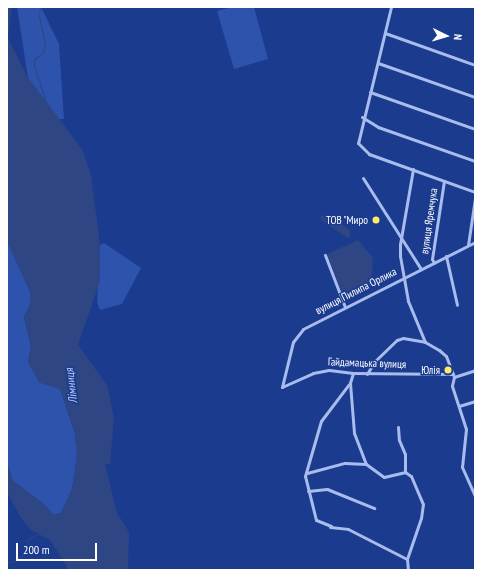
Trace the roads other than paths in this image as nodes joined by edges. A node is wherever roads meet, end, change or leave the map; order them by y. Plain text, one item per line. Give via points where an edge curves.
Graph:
1 (391, 7) edge
2 (385, 33) junction
3 (378, 63) junction
4 (475, 65) edge
5 (370, 92) junction
6 (475, 97) edge
7 (362, 117) junction
8 (475, 129) edge
9 (475, 161) edge
10 (413, 169) junction
11 (363, 178) dead end
12 (444, 181) junction
13 (475, 192) edge
14 (475, 198) edge
15 (402, 241) junction
16 (475, 242) edge
17 (468, 245) junction
18 (325, 255) dead end
19 (446, 256) junction
20 (434, 263) junction
21 (421, 269) junction
22 (402, 278) junction
23 (458, 305) dead end
24 (345, 307) junction
25 (425, 342) junction
26 (475, 370) edge
27 (353, 373) junction
28 (367, 374) junction
29 (453, 375) junction
30 (350, 383) junction
31 (282, 387) joint
32 (475, 401) edge
33 (459, 406) junction
34 (398, 427) dead end
35 (366, 464) junction
36 (405, 472) junction
37 (306, 473) junction
38 (308, 491) junction
39 (475, 496) edge
40 (374, 508) dead end
41 (407, 559) junction
42 (408, 570) edge

1 - 2 street
2 - 3 street
2 - 4 street
3 - 5 street
3 - 6 street
5 - 7 street
5 - 8 street
7 - 9 street via 378,127
7 - 10 street via 358,143 369,154
10 - 12 street
10 - 15 street
11 - 15 street
12 - 13 street
12 - 20 street, вулиця Яремчука via 432,258
14 - 17 street
15 - 21 street
15 - 22 street
16 - 17 street, вулиця Пилипа Орлика
17 - 19 street, вулиця Пилипа Орлика
18 - 24 street
19 - 20 street, вулиця Пилипа Орлика
19 - 23 street
20 - 21 street, вулиця Пилипа Орлика
21 - 22 street, вулиця Пилипа Орлика
22 - 24 street, вулиця Пилипа Орлика
22 - 25 street via 419,332
24 - 31 street, вулиця Пилипа Орлика via 303,329 297,335 287,362
25 - 28 street via 397,340 374,362
25 - 29 street via 446,356
26 - 29 street, Гайдамацька вулиця
27 - 28 street, Гайдамацька вулиця
27 - 30 street
27 - 31 street, Гайдамацька вулиця via 321,371
28 - 29 street, Гайдамацька вулиця
29 - 33 street via 452,386
30 - 35 street via 354,432
30 - 37 street via 321,421
32 - 33 street
33 - 39 street via 466,429 462,467
34 - 36 street via 405,454
35 - 36 street via 384,477
35 - 37 street via 345,463
36 - 41 street via 416,485 423,511
37 - 38 street
38 - 40 street via 327,489
38 - 41 street via 316,520 348,529
41 - 42 street

